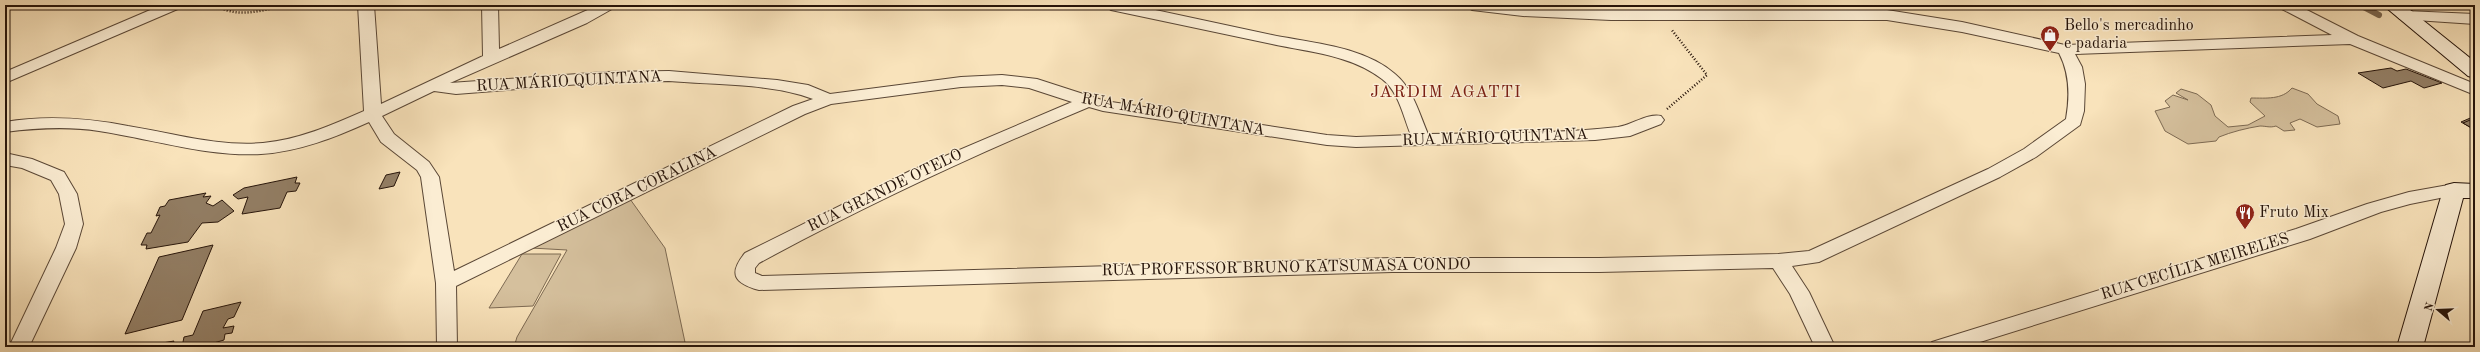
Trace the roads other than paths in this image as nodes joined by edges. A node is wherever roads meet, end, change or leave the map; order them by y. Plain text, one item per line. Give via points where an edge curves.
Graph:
1 (175, 5) edge
2 (366, 5) edge
3 (490, 5) edge
4 (611, 5) edge
5 (1111, 5) edge
6 (1472, 5) edge
7 (2285, 5) edge
8 (2398, 10) edge
9 (2475, 19) edge
10 (2352, 39) junction
11 (2065, 50) junction
12 (491, 58) junction
13 (2475, 72) edge
14 (5, 78) edge
15 (431, 86) junction
16 (2475, 90) edge
17 (828, 99) junction
18 (1086, 102) junction
19 (373, 115) junction
20 (1655, 120) road end
21 (5, 128) edge
22 (1422, 140) junction
23 (5, 160) edge
24 (2465, 191) edge
25 (1778, 261) junction
26 (794, 282) joint
27 (446, 283) junction
28 (19, 347) edge
29 (447, 347) edge
30 (1825, 347) edge
31 (1939, 347) edge
32 (2410, 347) edge

1 - 14 street
2 - 19 street
3 - 12 street
4 - 12 street via 567,27
5 - 22 street via 1316,49 1379,69 1390,77 1399,89
6 - 11 street via 1571,14 1887,15 1954,26
7 - 10 street
8 - 9 street
8 - 13 street
10 - 11 street
10 - 16 street
11 - 25 street, RUA PROFESSOR BRUNO KATSUMASA CONDO via 2075,69 2078,98 2074,121 2056,135 1994,173 1856,238 1812,256
12 - 15 street
15 - 17 street, RUA MÁRIO QUINTANA via 443,89 471,88 606,77 669,76 778,85 802,89
15 - 19 street
17 - 18 street, RUA MÁRIO QUINTANA via 961,82 1002,80 1032,83
17 - 27 street, RUA CORA CORALINA via 799,110
18 - 22 street, RUA MÁRIO QUINTANA via 1327,140
18 - 26 street, RUA GRANDE OTELO via 965,152 828,216 752,258 744,267 745,276 759,283
19 - 21 street via 307,140 254,149 216,147 64,123 36,122
19 - 27 street via 387,138 423,166 430,177
20 - 22 street, RUA MÁRIO QUINTANA via 1630,131 1595,135
23 - 28 street via 26,163 58,176 68,194 74,224 66,248
24 - 31 street, RUA CECÍLIA MEIRELES via 2395,202 2303,234
24 - 32 street
25 - 26 street, RUA PROFESSOR BRUNO KATSUMASA CONDO via 1599,265 1392,265
25 - 30 street via 1799,292
27 - 29 street

